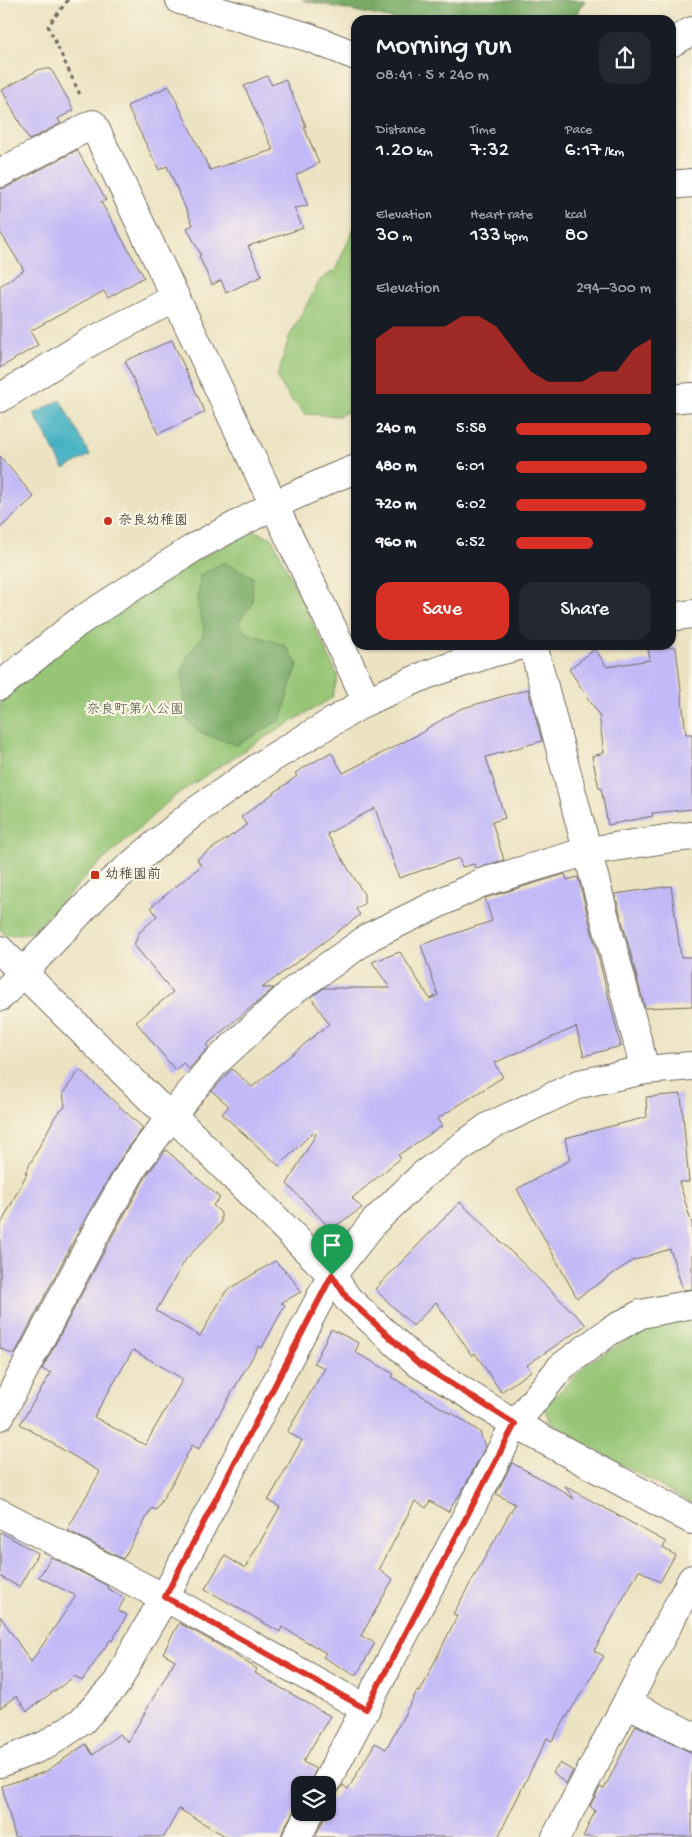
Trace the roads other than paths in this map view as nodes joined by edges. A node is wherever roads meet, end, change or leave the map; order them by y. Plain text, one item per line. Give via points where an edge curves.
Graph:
1 (180, 0) edge
2 (692, 31) edge
3 (676, 40) edge
4 (351, 54) edge
5 (0, 173) edge
6 (692, 183) edge
7 (676, 185) edge
8 (176, 298) junction
9 (692, 397) edge
10 (0, 398) edge
11 (676, 399) edge
12 (351, 471) edge
13 (274, 505) junction
14 (692, 614) edge
15 (676, 616) edge
16 (504, 650) edge
17 (534, 650) edge
18 (0, 686) edge
19 (367, 700) junction
20 (692, 836) edge
21 (588, 851) junction
22 (0, 950) edge
23 (22, 972) junction
24 (0, 997) edge
25 (692, 1066) edge
26 (645, 1070) junction
27 (172, 1116) junction
28 (332, 1275) junction
29 (692, 1304) edge
30 (0, 1416) edge
31 (515, 1424) junction
32 (0, 1513) edge
33 (692, 1520) edge
34 (692, 1579) edge
35 (165, 1597) junction
36 (627, 1703) junction
37 (366, 1709) junction
38 (692, 1736) edge
39 (0, 1763) edge
40 (330, 1776) edge
41 (305, 1821) edge
42 (297, 1837) edge
43 (556, 1837) edge

1 - 4 street via 308,37
2 - 3 street
5 - 8 street via 93,124
6 - 7 street
8 - 10 street via 90,342
8 - 13 street
9 - 11 street
12 - 13 street
13 - 18 street via 195,547 77,622
13 - 19 street
14 - 15 street
16 - 19 street via 426,675
17 - 21 street
19 - 23 street via 272,758 194,813 98,893
20 - 21 street
21 - 26 street
21 - 27 street via 481,883 371,936 294,990 214,1064
22 - 23 street
23 - 24 street
23 - 27 street
25 - 26 street
26 - 28 street via 579,1084 488,1127 423,1174 374,1222
27 - 28 street
27 - 30 street via 134,1166 100,1225
28 - 31 street via 347,1298 418,1363
28 - 35 street
29 - 31 street via 641,1314 610,1331 561,1368
31 - 33 street
31 - 37 street
32 - 35 street
34 - 36 street
35 - 37 street
35 - 39 street via 117,1683 82,1721 46,1745
36 - 38 street
36 - 43 street
37 - 40 street
41 - 42 street

